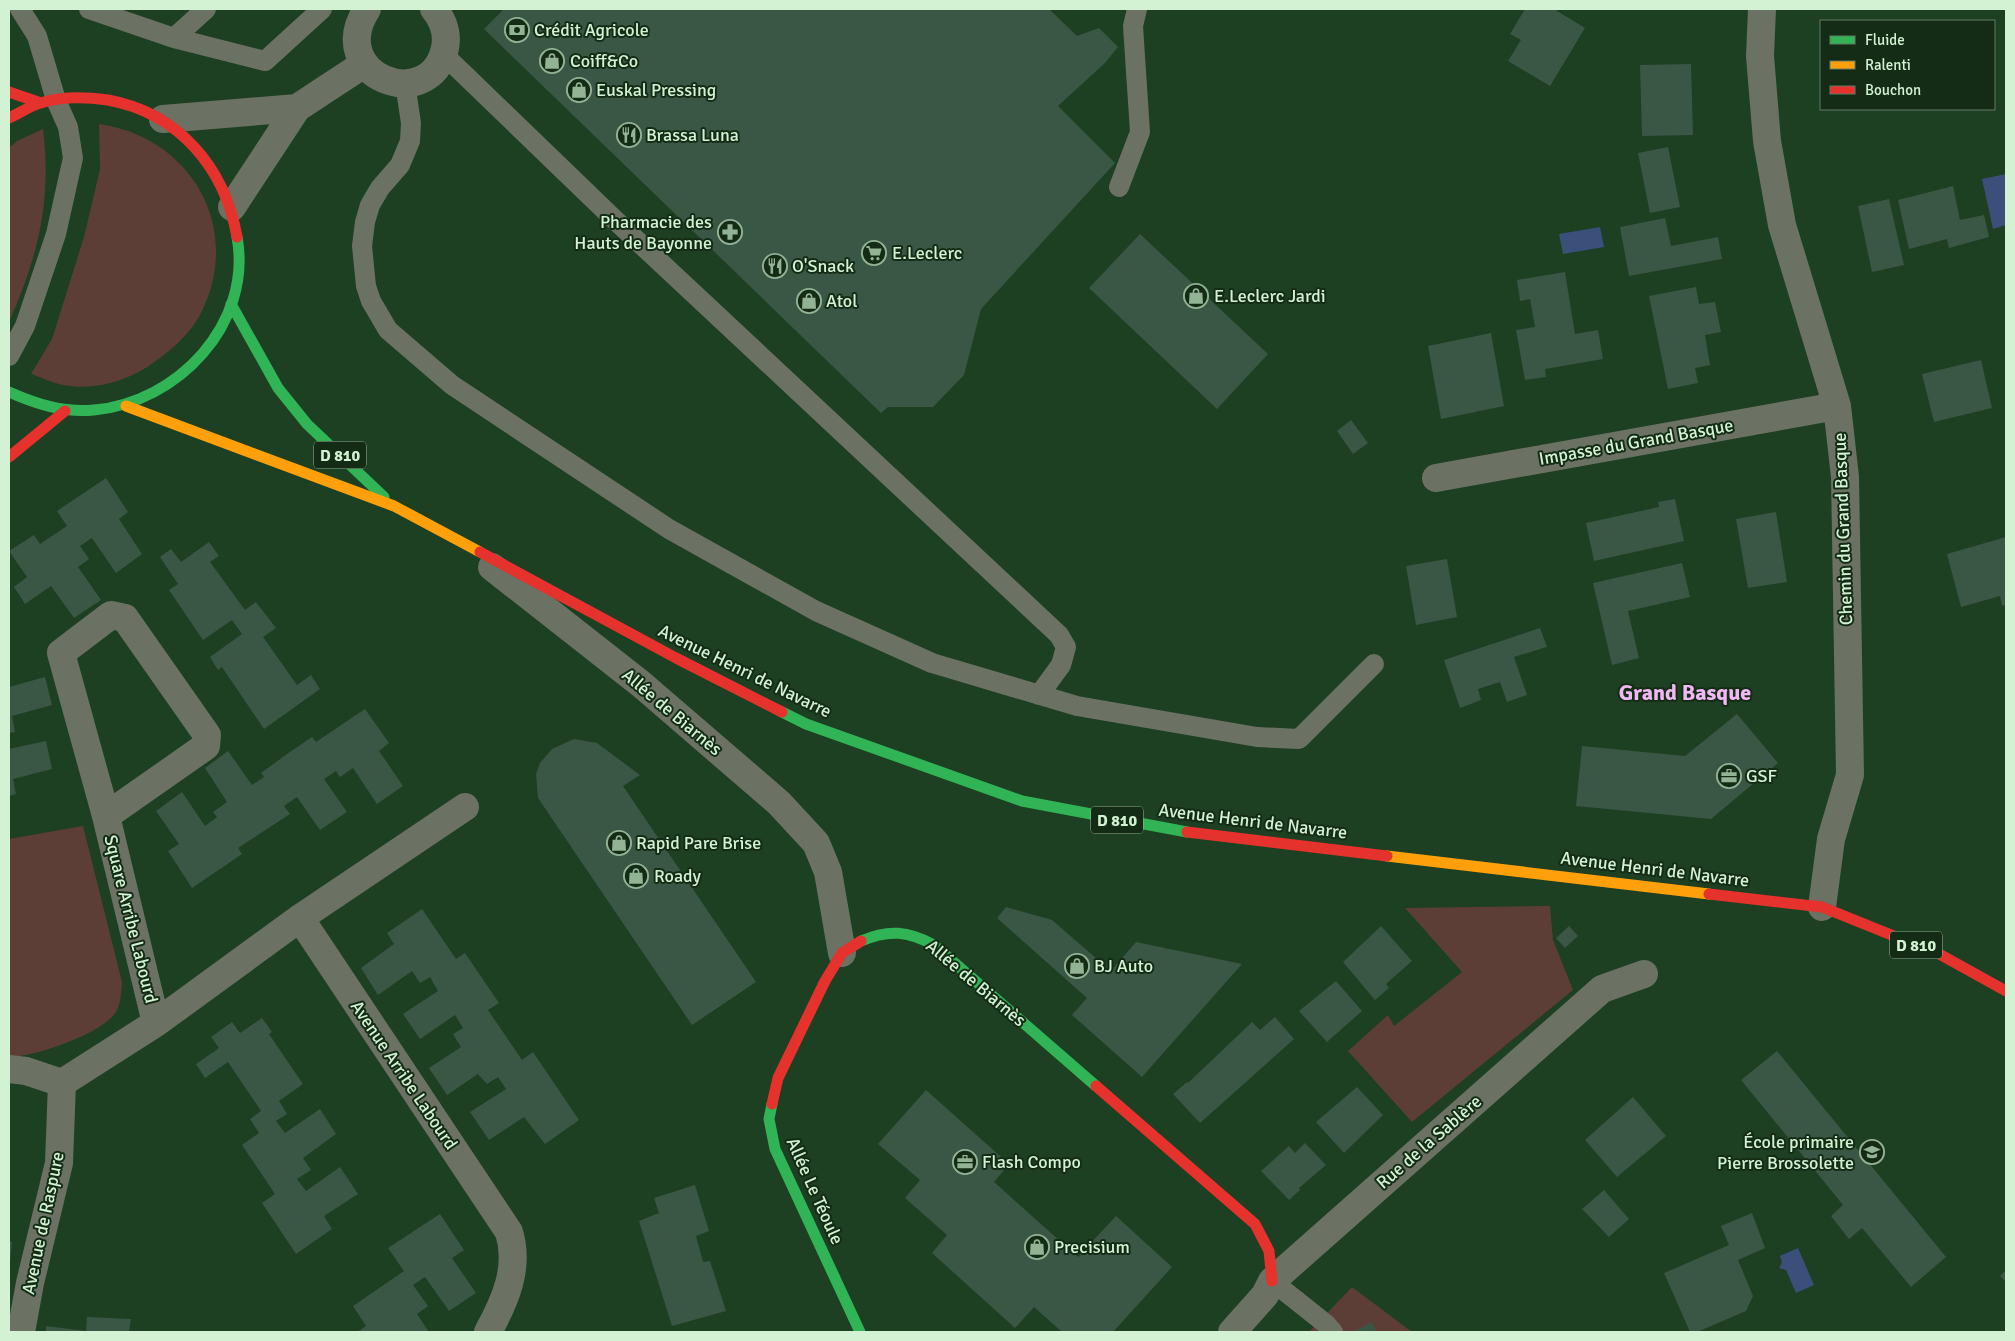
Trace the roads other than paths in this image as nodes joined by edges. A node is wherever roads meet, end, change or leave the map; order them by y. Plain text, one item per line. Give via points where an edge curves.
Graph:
1 (20, 9) edge
2 (89, 9) edge
3 (206, 9) edge
4 (322, 9) edge
5 (368, 9) edge
6 (434, 9) edge
7 (1137, 9) edge
8 (1762, 9) edge
9 (174, 38) junction
10 (443, 54) junction
11 (364, 64) junction
12 (405, 83) junction
13 (9, 92) edge
14 (48, 101) junction
15 (297, 108) junction
16 (9, 118) edge
17 (163, 120) junction
18 (1119, 187) dead end
19 (232, 207) junction
20 (231, 304) junction
21 (9, 356) edge
22 (9, 392) edge
23 (126, 406) junction
24 (1837, 406) junction
25 (65, 411) junction
26 (9, 457) edge
27 (1436, 478) dead end
28 (394, 506) junction
29 (465, 546) junction
30 (1374, 664) dead end
31 (1039, 695) junction
32 (465, 807) dead end
33 (106, 816) junction
34 (1822, 906) junction
35 (300, 918) junction
36 (842, 953) junction
37 (1644, 974) dead end
38 (2006, 991) edge
39 (156, 1023) junction
40 (9, 1069) edge
41 (62, 1083) junction
42 (1272, 1281) junction
43 (22, 1332) edge
44 (488, 1332) edge
45 (860, 1332) edge
46 (1232, 1332) edge
47 (1333, 1332) edge

1 - 14 lane via 37,36
2 - 9 lane
3 - 9 lane
4 - 9 lane via 265,61
5 - 11 street via 356,36
6 - 10 street via 445,28
7 - 18 lane via 1134,26 1140,132
8 - 24 street, Chemin du Grand Basque via 1760,56 1767,142 1782,225
10 - 12 street via 428,75
10 - 31 lane via 615,220 1059,635 1066,647 1061,665
11 - 12 street via 382,80
11 - 15 street
12 - 31 lane via 411,123 410,141 400,165 370,205 362,246 366,286 388,330 452,386 660,523 723,559 816,611 932,663
13 - 14 main road
14 - 16 main road
14 - 17 main road via 84,97 112,100 138,107
14 - 21 lane via 68,127 73,158 56,234 26,326
15 - 17 street
15 - 19 street
17 - 19 main road via 193,142 216,172
19 - 20 main road via 239,239 238,272
20 - 23 main road via 208,349 172,384
20 - 28 main road, Avenue Henri de Navarre / D 810 via 278,388 307,424
22 - 25 main road via 27,402
23 - 25 main road via 95,412
23 - 28 main road, Avenue Henri de Navarre / D 810
24 - 27 street, Impasse du Grand Basque
24 - 34 street, Chemin du Grand Basque via 1845,477 1850,775 1831,839
25 - 26 main road
28 - 29 main road, Avenue Henri de Navarre / D 810
29 - 34 main road, Avenue Henri de Navarre / D 810 via 806,724 1022,801 1176,831
29 - 36 street, Allée de Biarnès via 641,684 779,803 816,844 828,872
30 - 31 lane via 1299,739 1249,736 1077,706
32 - 35 street
33 - 33 street, Square Arribe Labourd via 61,653 111,615 124,618 207,735 206,746
33 - 39 street, Square Arribe Labourd
34 - 38 main road, Avenue Henri de Navarre / D 810 via 1906,940 1991,980
35 - 39 street
35 - 44 street, Avenue Arribe Labourd via 508,1232 514,1250 510,1284
36 - 42 main road, Allée de Biarnès via 880,933 914,934 934,945 1255,1224 1267,1240 1272,1259
36 - 45 main road, Allée Le Téoule via 824,980 778,1078 769,1119 775,1149
37 - 42 street, Rue de la Sablère via 1602,989
39 - 41 street
40 - 41 street
41 - 43 street, Avenue de Raspure via 58,1163
42 - 46 street, Rue de la Sablère via 1266,1295
42 - 47 lane

